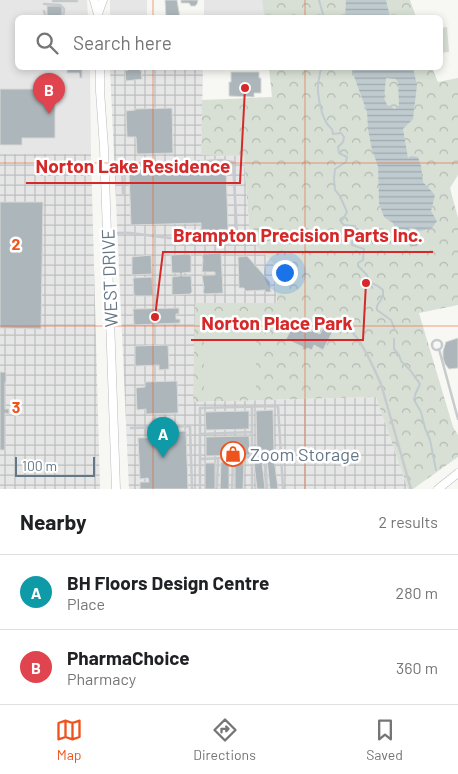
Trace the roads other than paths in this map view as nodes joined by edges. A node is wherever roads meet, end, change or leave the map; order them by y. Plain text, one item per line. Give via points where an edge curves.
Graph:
1 (94, 0) edge
2 (103, 0) edge
3 (44, 4) dead end
4 (44, 11) dead end
5 (45, 15) edge
6 (63, 15) edge
7 (99, 15) edge
8 (99, 15) edge
9 (100, 70) edge
10 (122, 167) junction
11 (105, 168) junction
12 (123, 193) dead end
13 (107, 233) junction
14 (320, 316) dead end
15 (439, 349) dead end
16 (252, 407) junction
17 (458, 419) edge
18 (131, 428) dead end
19 (252, 432) junction
20 (200, 434) junction
21 (281, 454) junction
22 (265, 456) junction
23 (252, 457) junction
24 (233, 458) junction
25 (218, 459) junction
26 (200, 460) junction
27 (458, 473) edge
28 (116, 489) edge
29 (192, 489) edge
30 (200, 489) edge
31 (218, 489) edge
32 (232, 489) edge
33 (252, 489) edge
34 (267, 489) edge
35 (283, 489) edge
36 (411, 489) edge
37 (438, 489) edge

1 - 7 street
2 - 8 street
3 - 6 lane via 63,6
4 - 5 lane
9 - 11 street, WEST DRIVE
10 - 11 lane
10 - 12 lane
10 - 13 lane via 221,160 233,162 237,235 170,238
11 - 13 street, WEST DRIVE
13 - 28 street, WEST DRIVE
14 - 36 lane via 350,330 376,372
15 - 17 lane
16 - 19 lane
16 - 20 lane via 200,408
16 - 21 lane via 278,406
18 - 29 lane via 190,426
19 - 20 lane
19 - 23 lane
20 - 26 lane
21 - 22 lane
21 - 35 lane
22 - 23 lane
22 - 34 lane
23 - 24 lane
23 - 33 lane
24 - 25 lane
24 - 32 lane
25 - 26 lane
25 - 31 lane
26 - 30 lane
27 - 37 street

